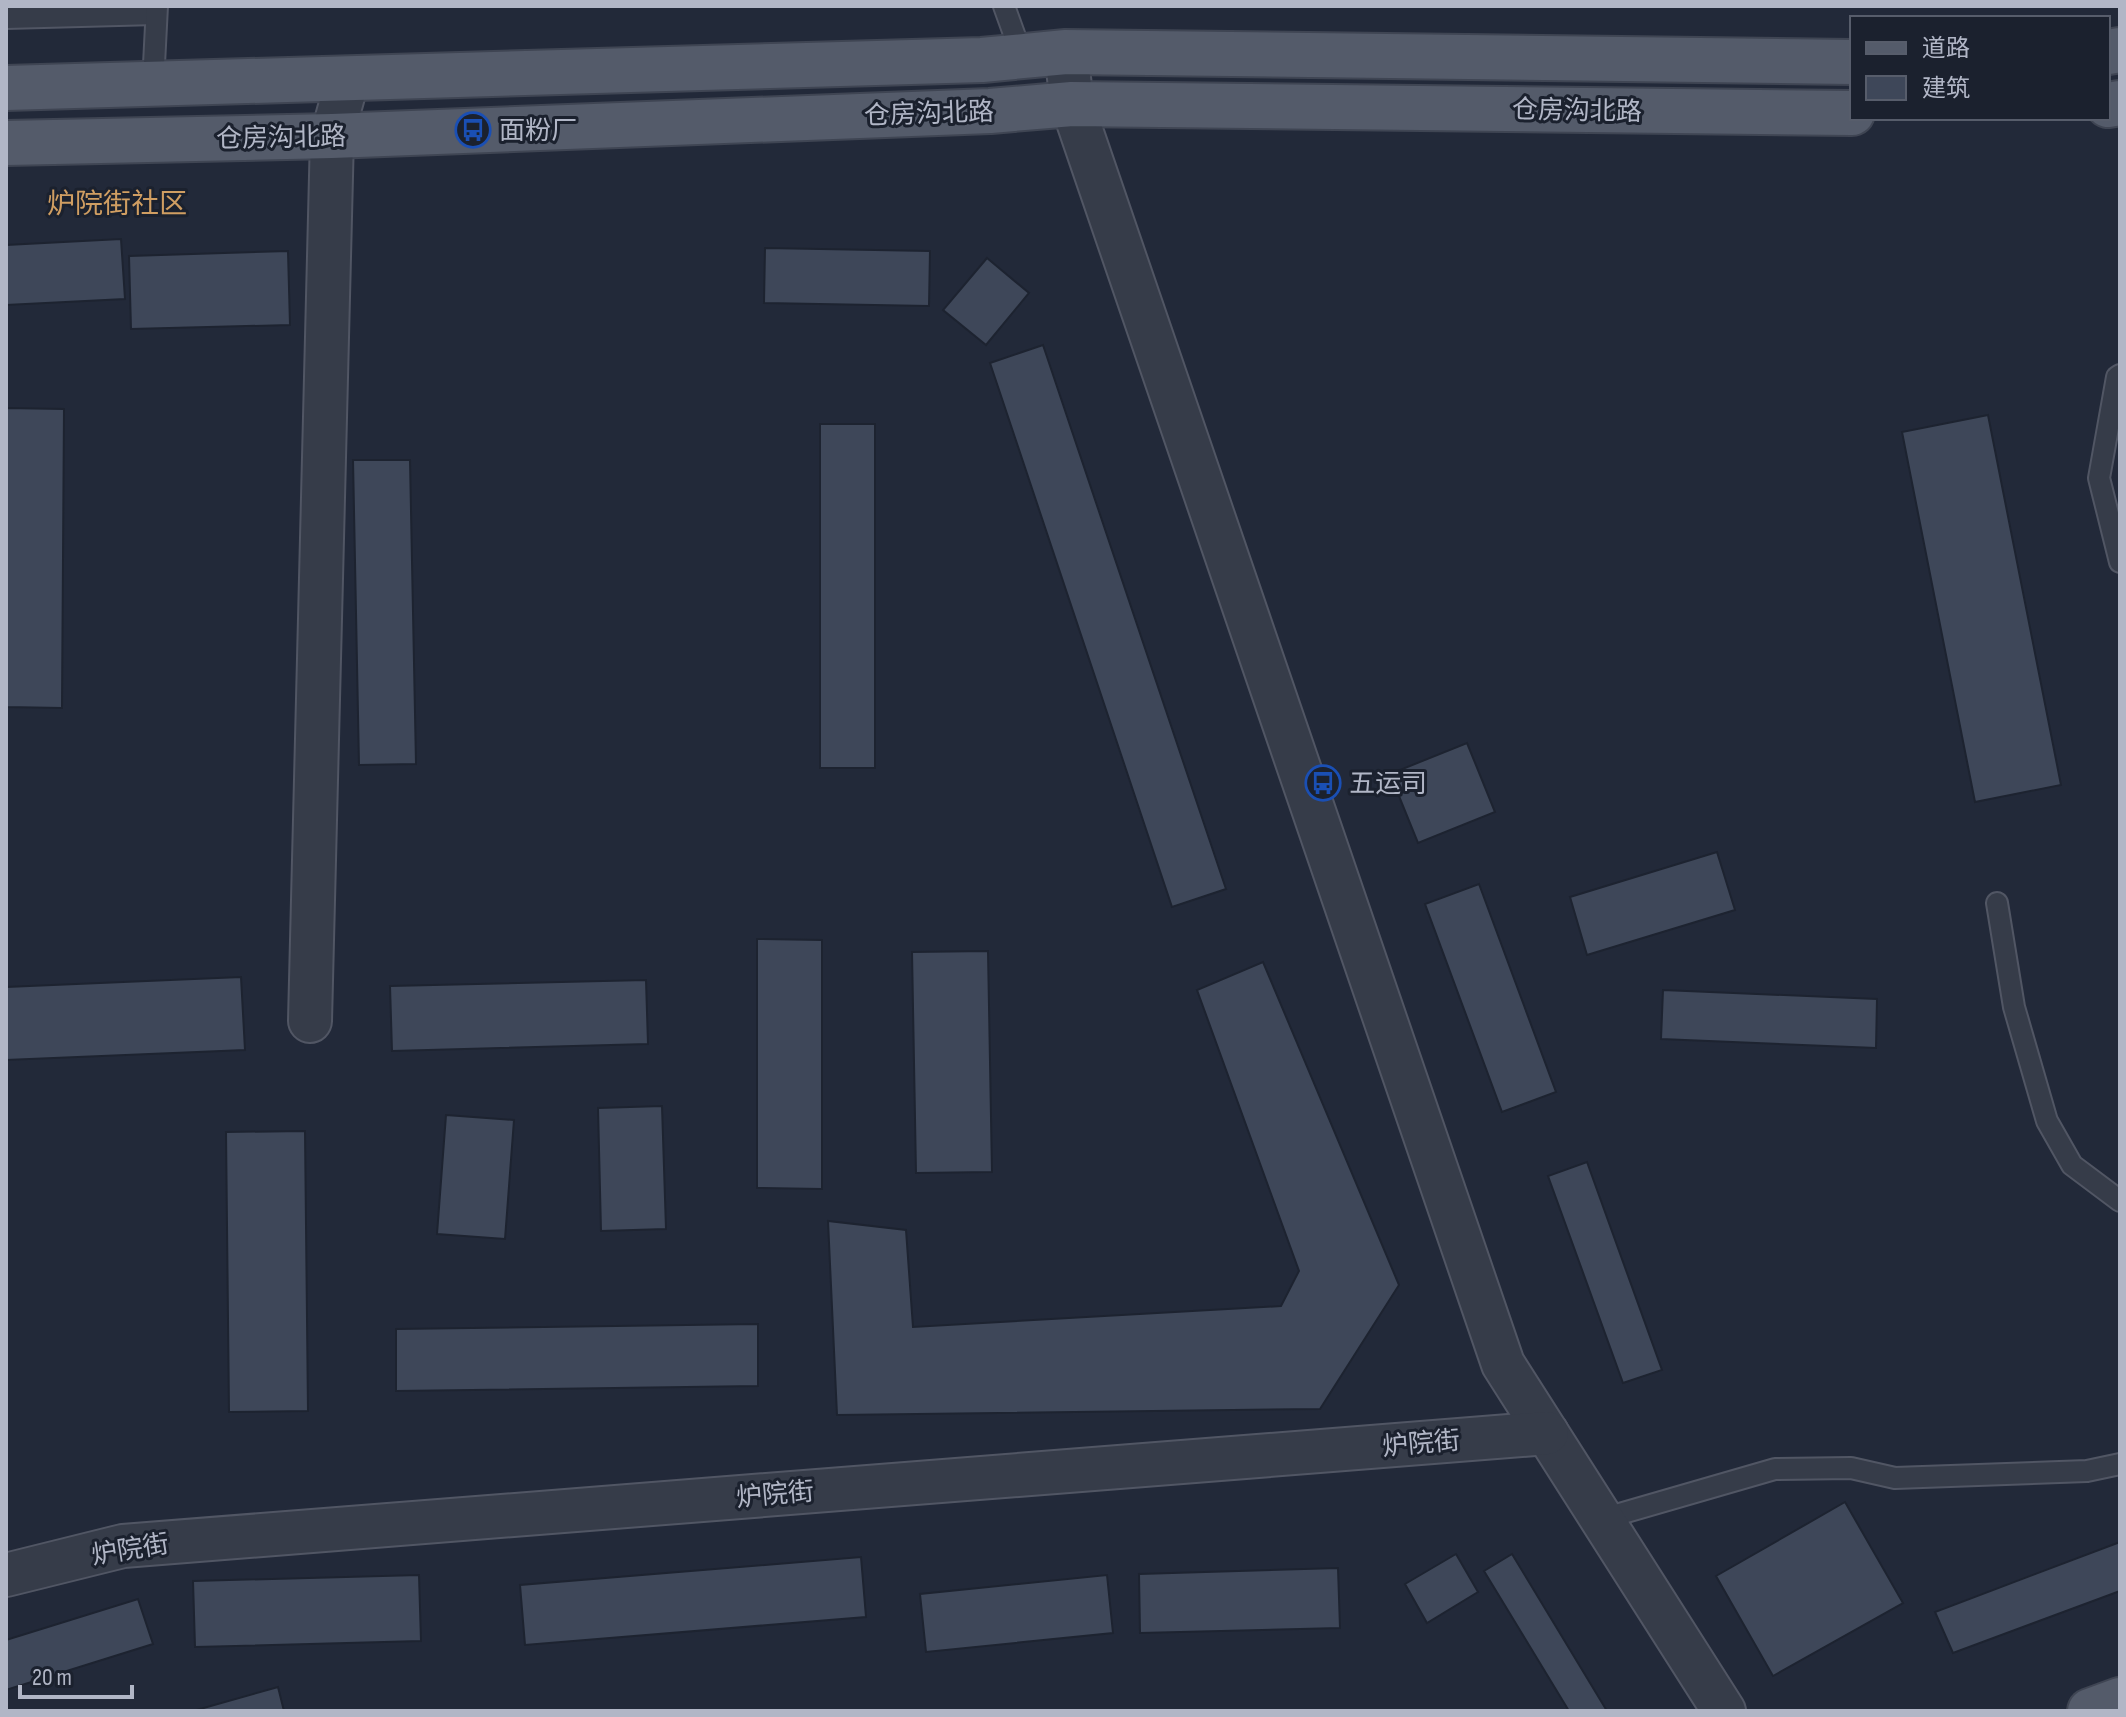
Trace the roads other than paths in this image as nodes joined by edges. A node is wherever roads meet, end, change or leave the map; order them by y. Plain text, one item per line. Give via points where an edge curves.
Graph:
1 (1004, 6) edge
2 (157, 10) edge
3 (6, 18) edge
4 (1066, 52) junction
5 (1022, 56) junction
6 (1850, 62) edge
7 (348, 78) junction
8 (153, 84) junction
9 (6, 88) edge
10 (1072, 104) junction
11 (1850, 113) edge
12 (332, 136) junction
13 (6, 143) edge
14 (2120, 375) edge
15 (2120, 562) edge
16 (1997, 903) dead end
17 (310, 1021) dead end
18 (2120, 1201) edge
19 (1547, 1433) junction
20 (2120, 1464) edge
21 (1602, 1519) junction
22 (6, 1575) edge
23 (2120, 1700) edge
24 (1724, 1711) edge
25 (2090, 1711) edge

1 - 5 lane
2 - 3 lane
2 - 8 lane
4 - 5 main road, 仓房沟北路
4 - 6 main road, 仓房沟北路
4 - 10 street
5 - 7 main road, 仓房沟北路
7 - 8 main road, 仓房沟北路
7 - 12 street
8 - 9 main road, 仓房沟北路
10 - 11 main road, 仓房沟北路
10 - 12 main road, 仓房沟北路
10 - 19 street via 1503,1364
12 - 13 main road, 仓房沟北路
12 - 17 street
14 - 15 lane via 2099,478
16 - 18 lane via 2014,1007 2047,1121 2072,1165
19 - 21 street
19 - 22 street, 炉院街 via 123,1546
20 - 21 lane via 2087,1471 1895,1478 1851,1468 1775,1469
21 - 24 street
23 - 25 main road

